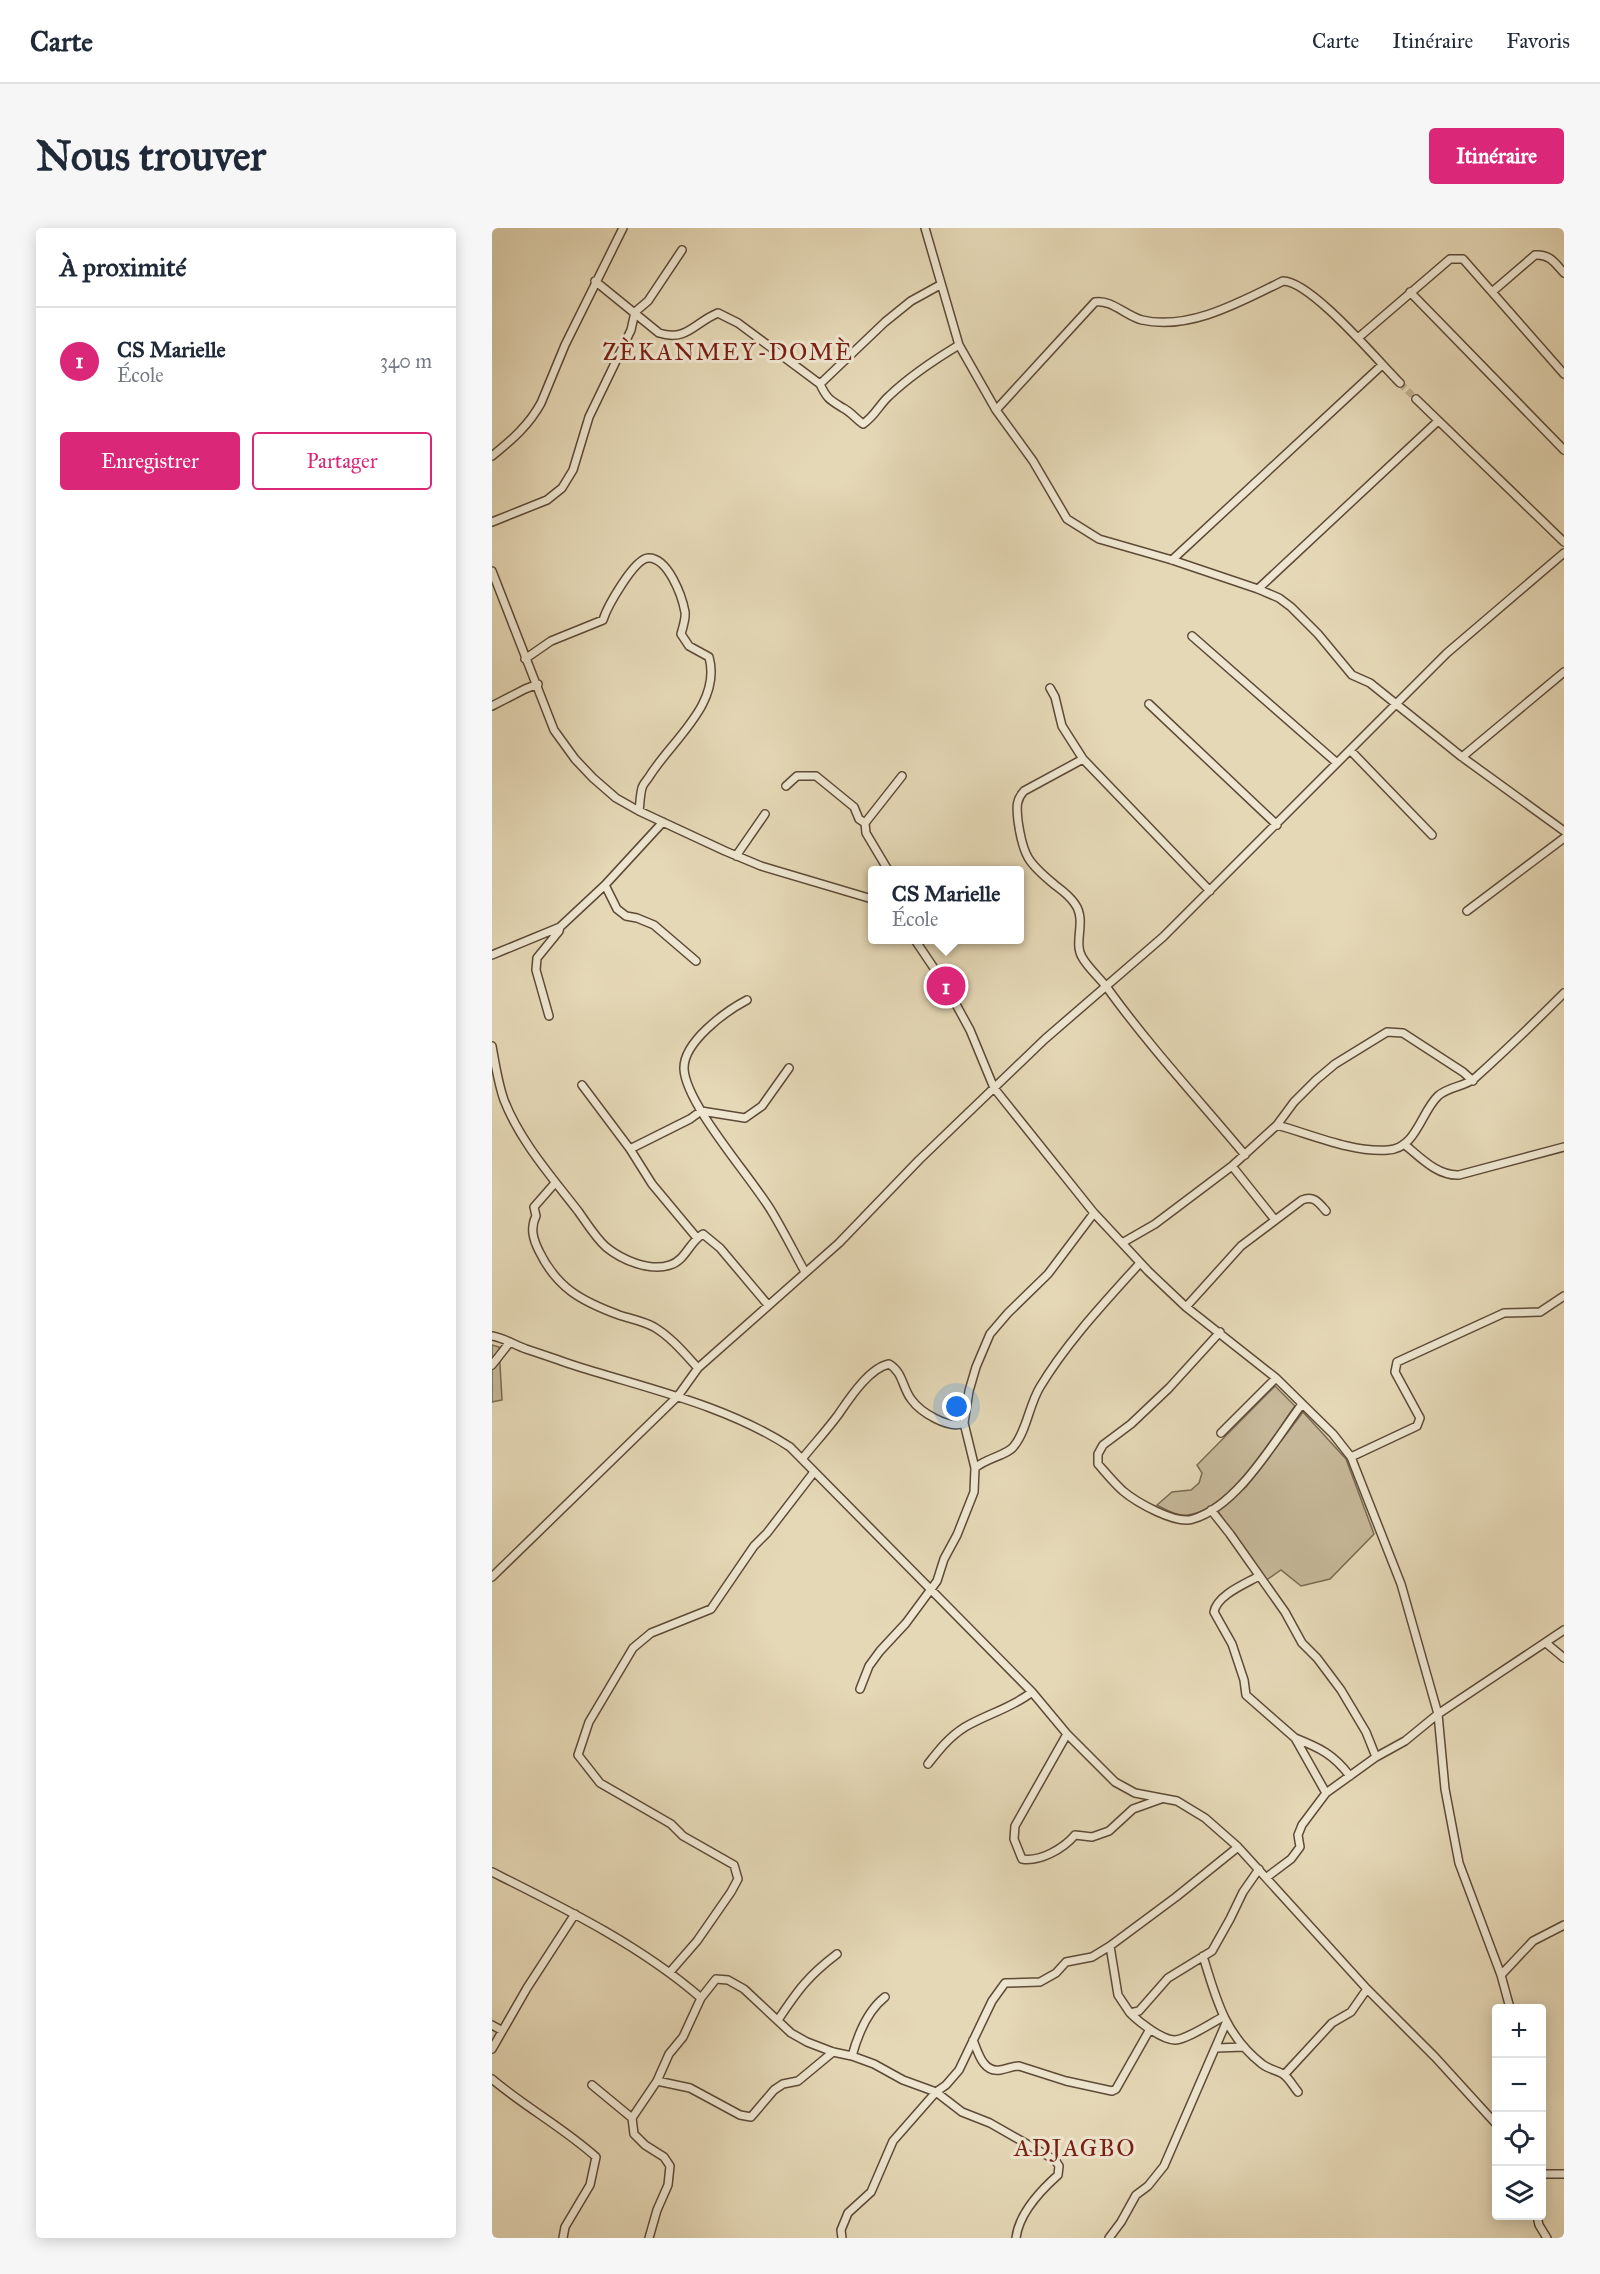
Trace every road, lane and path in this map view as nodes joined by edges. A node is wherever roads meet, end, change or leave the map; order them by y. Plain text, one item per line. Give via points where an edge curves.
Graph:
1 (623, 228) edge
2 (925, 228) edge
3 (682, 250) dead end
4 (1564, 273) edge
5 (595, 281) junction
6 (940, 285) junction
7 (1410, 292) junction
8 (1492, 292) junction
9 (635, 312) junction
10 (1358, 338) junction
11 (958, 345) junction
12 (1382, 365) junction
13 (1564, 374) edge
14 (1400, 383) tunnel mouth
15 (820, 384) junction
16 (1416, 399) tunnel mouth
17 (996, 410) junction
18 (1438, 421) junction
19 (1564, 450) edge
20 (492, 456) edge
21 (492, 522) edge
22 (1564, 542) edge
23 (1564, 553) edge
24 (1172, 560) junction
25 (492, 571) edge
26 (1258, 589) junction
27 (1192, 636) dead end
28 (525, 659) junction
29 (1564, 672) edge
30 (538, 684) junction
31 (1050, 688) dead end
32 (1149, 704) dead end
33 (1397, 704) junction
34 (492, 706) edge
35 (1350, 750) junction
36 (1462, 757) junction
37 (1083, 759) junction
38 (1337, 763) junction
39 (902, 776) dead end
40 (786, 786) dead end
41 (639, 811) junction
42 (765, 814) dead end
43 (663, 822) junction
44 (865, 823) junction
45 (1277, 825) junction
46 (1564, 831) edge
47 (1432, 835) dead end
48 (1564, 838) edge
49 (736, 856) junction
50 (886, 866) edge
51 (605, 885) junction
52 (1210, 891) junction
53 (868, 897) edge
54 (1467, 911) dead end
55 (560, 927) junction
56 (918, 944) edge
57 (492, 955) edge
58 (696, 962) dead end
59 (1106, 986) junction
60 (1564, 993) edge
61 (747, 1000) dead end
62 (549, 1016) dead end
63 (492, 1046) edge
64 (789, 1068) dead end
65 (1473, 1081) junction
66 (582, 1085) dead end
67 (994, 1088) junction
68 (702, 1111) junction
69 (1277, 1125) junction
70 (1404, 1144) junction
71 (1564, 1147) edge
72 (630, 1149) junction
73 (1245, 1155) junction
74 (1232, 1166) junction
75 (555, 1183) junction
76 (1326, 1211) dead end
77 (1094, 1213) junction
78 (1275, 1220) junction
79 (697, 1238) junction
80 (1122, 1243) junction
81 (1140, 1263) junction
82 (806, 1272) junction
83 (1564, 1296) edge
84 (768, 1305) junction
85 (1186, 1306) junction
86 (1220, 1332) junction
87 (492, 1336) edge
88 (510, 1342) junction
89 (492, 1365) edge
90 (698, 1368) junction
91 (1276, 1378) junction
92 (678, 1396) junction
93 (1302, 1404) junction
94 (964, 1423) junction
95 (1221, 1433) dead end
96 (1351, 1457) junction
97 (802, 1459) junction
98 (975, 1468) junction
99 (814, 1472) junction
100 (1211, 1510) junction
101 (492, 1576) edge
102 (1259, 1576) junction
103 (930, 1591) junction
104 (1564, 1630) edge
105 (1546, 1643) junction
106 (1564, 1658) edge
107 (860, 1689) dead end
108 (1032, 1692) junction
109 (1438, 1714) junction
110 (1067, 1734) junction
111 (1295, 1738) junction
112 (1376, 1757) junction
113 (928, 1764) dead end
114 (1350, 1776) junction
115 (1326, 1793) junction
116 (1163, 1798) junction
117 (1238, 1847) junction
118 (1259, 1869) junction
119 (492, 1872) edge
120 (1267, 1877) junction
121 (575, 1914) junction
122 (1564, 1925) edge
123 (1110, 1946) junction
124 (837, 1954) dead end
125 (1203, 1956) junction
126 (670, 1972) junction
127 (1501, 1975) junction
128 (1367, 1989) junction
129 (885, 1997) dead end
130 (701, 1998) junction
131 (1509, 2004) edge
132 (1130, 2013) junction
133 (778, 2020) junction
134 (1224, 2020) junction
135 (492, 2025) edge
136 (1150, 2029) junction
137 (501, 2031) junction
138 (973, 2040) junction
139 (1244, 2046) junction
140 (1216, 2048) junction
141 (492, 2049) edge
142 (833, 2052) junction
143 (852, 2056) junction
144 (1284, 2075) junction
145 (492, 2079) edge
146 (657, 2081) junction
147 (592, 2085) dead end
148 (936, 2092) junction
149 (1298, 2092) dead end
150 (632, 2118) junction
151 (1492, 2119) edge
152 (1546, 2174) edge
153 (1564, 2174) edge
154 (1538, 2220) edge
155 (563, 2238) edge
156 (649, 2238) edge
157 (842, 2238) edge
158 (1016, 2238) edge
159 (1109, 2238) edge
160 (1547, 2238) edge

1 - 5 street
2 - 6 street
3 - 9 street via 648,301
4 - 8 street via 1552,259 1535,255
5 - 9 street
5 - 20 street via 531,421
6 - 11 street
6 - 15 street via 894,315
7 - 8 street via 1456,258
7 - 10 street
7 - 19 street
8 - 13 street
9 - 15 street via 659,333 672,337 718,313 738,323
9 - 21 street via 589,417 573,470 562,488 547,500
10 - 12 street
10 - 17 street via 1302,286 1290,281 1176,322 1142,320 1103,301 1095,302
11 - 15 street via 921,369 863,424 834,404
11 - 17 street
12 - 14 street
12 - 24 street
16 - 18 street
17 - 24 street via 1034,461 1067,519 1099,539
18 - 22 street
18 - 26 street
23 - 33 street via 1447,653
24 - 26 street
25 - 28 street
26 - 33 street via 1291,607 1344,667
27 - 38 street
28 - 30 street
28 - 41 street via 551,641 603,620 642,560 657,560 671,574 686,613 681,634 689,646 709,657 711,682 694,717 642,788
29 - 36 street
30 - 34 street
30 - 41 street via 554,730 575,759 616,798
31 - 37 street via 1062,726
32 - 45 street
33 - 35 street
33 - 36 street
35 - 38 street
35 - 47 street
36 - 46 street
37 - 52 street
37 - 59 street via 1024,791 1017,811 1026,857 1081,913 1081,956
38 - 45 street
39 - 44 street
40 - 44 street via 796,776 816,776 854,807
41 - 43 street
42 - 49 street
43 - 49 street
43 - 51 street
44 - 50 street via 866,833
45 - 52 street
48 - 54 street
49 - 53 street
51 - 55 street
51 - 58 street via 626,916 654,925
52 - 59 street
55 - 57 street
55 - 62 street via 537,958 536,970
56 - 67 street via 970,1030
59 - 67 street
59 - 73 street
60 - 65 street
61 - 68 street via 706,1029 691,1049 684,1067
63 - 75 street via 504,1099 520,1132
64 - 68 street via 762,1106 745,1118
65 - 69 street via 1403,1033 1387,1032 1316,1080
65 - 70 street via 1438,1095
66 - 72 street
67 - 77 street
67 - 82 street
68 - 72 street
68 - 82 street via 772,1211
69 - 70 street via 1360,1149 1388,1150
69 - 73 street
70 - 71 street via 1449,1176
72 - 79 street via 652,1184
73 - 74 street
74 - 78 street
74 - 80 street via 1155,1224
75 - 79 street via 604,1245 633,1261 650,1267 670,1265 683,1257
75 - 90 street via 534,1207 536,1216 532,1224 534,1240 544,1261 561,1284 568,1292 658,1329
76 - 78 street via 1314,1199 1307,1198
77 - 80 street
77 - 94 street via 1048,1274 990,1334 972,1383
78 - 85 street via 1241,1245
79 - 84 street via 703,1234 720,1248
80 - 81 street
81 - 85 street
81 - 98 street via 1084,1326 1039,1389 1014,1446
82 - 84 street
83 - 96 street via 1540,1312 1504,1313 1397,1362 1395,1372 1420,1418 1419,1423
84 - 90 street
85 - 86 street
86 - 91 street
86 - 100 street via 1169,1388 1102,1445 1098,1454 1098,1464 1124,1492 1161,1514 1176,1520 1192,1520
87 - 88 street
88 - 89 street
88 - 92 street
90 - 92 street
91 - 93 street
91 - 95 street
92 - 97 street via 767,1432
92 - 101 street
93 - 96 street
93 - 100 street via 1237,1491
94 - 97 street via 958,1426 942,1421 919,1407 912,1401 899,1372 889,1364 882,1365 858,1386
94 - 98 street
96 - 109 street via 1401,1584
97 - 99 street
98 - 103 street via 974,1492
99 - 103 street
99 - 126 street via 754,1546 711,1610 651,1633 633,1648 589,1722 578,1755 600,1783 671,1824 683,1836 734,1865 737,1871 738,1879 731,1892
100 - 102 street
102 - 111 street via 1220,1601 1214,1612 1232,1644 1246,1695
102 - 112 street via 1302,1643 1341,1690
103 - 107 street via 869,1666
103 - 108 street
104 - 105 street
105 - 106 street
105 - 109 street
108 - 110 street
108 - 113 street via 954,1735
109 - 112 street via 1405,1741
109 - 127 street via 1445,1789 1459,1863
110 - 116 street via 1115,1782 1135,1793
110 - 116 street via 1015,1826 1014,1839 1022,1858 1030,1860 1048,1854 1075,1835 1092,1837 1109,1831 1133,1809
111 - 114 street via 1338,1760
111 - 115 street
112 - 114 street
114 - 115 street
115 - 120 street via 1302,1826 1298,1835 1300,1848
116 - 117 street via 1177,1801 1205,1818
117 - 118 street
117 - 123 street
118 - 120 street
118 - 125 street via 1216,1945
119 - 121 street
120 - 128 street
121 - 126 street
121 - 137 street
122 - 127 street via 1533,1941
123 - 132 street via 1118,1995
123 - 138 street via 1092,1957 1066,1962 1040,1982 1005,1983
124 - 133 street via 814,1971
125 - 132 street via 1168,1978 1138,2011
125 - 134 street
126 - 130 street
127 - 131 street
128 - 144 street via 1351,2012 1332,2023
128 - 151 street
129 - 143 street via 858,2033
130 - 133 street via 716,1979 723,1978 744,1989
130 - 146 street
132 - 136 street
133 - 142 street via 790,2032
134 - 136 street via 1175,2040
134 - 139 street
134 - 140 street
135 - 137 street
136 - 138 street via 1112,2091 1019,2066 990,2069 984,2065
137 - 141 street
138 - 148 street via 959,2070
139 - 140 street
139 - 144 street via 1263,2065
140 - 159 street via 1164,2166 1136,2195
142 - 143 street
142 - 146 street via 798,2081 774,2090 751,2117 690,2088
143 - 148 street
144 - 149 street
145 - 155 street via 596,2157 590,2185 565,2227
146 - 150 street
147 - 150 street
148 - 157 street via 893,2141 871,2192 848,2213
148 - 158 street via 962,2112 1013,2136 1059,2166 1058,2175 1027,2210
150 - 156 street via 634,2134 670,2166 668,2185
152 - 153 street
154 - 160 street

